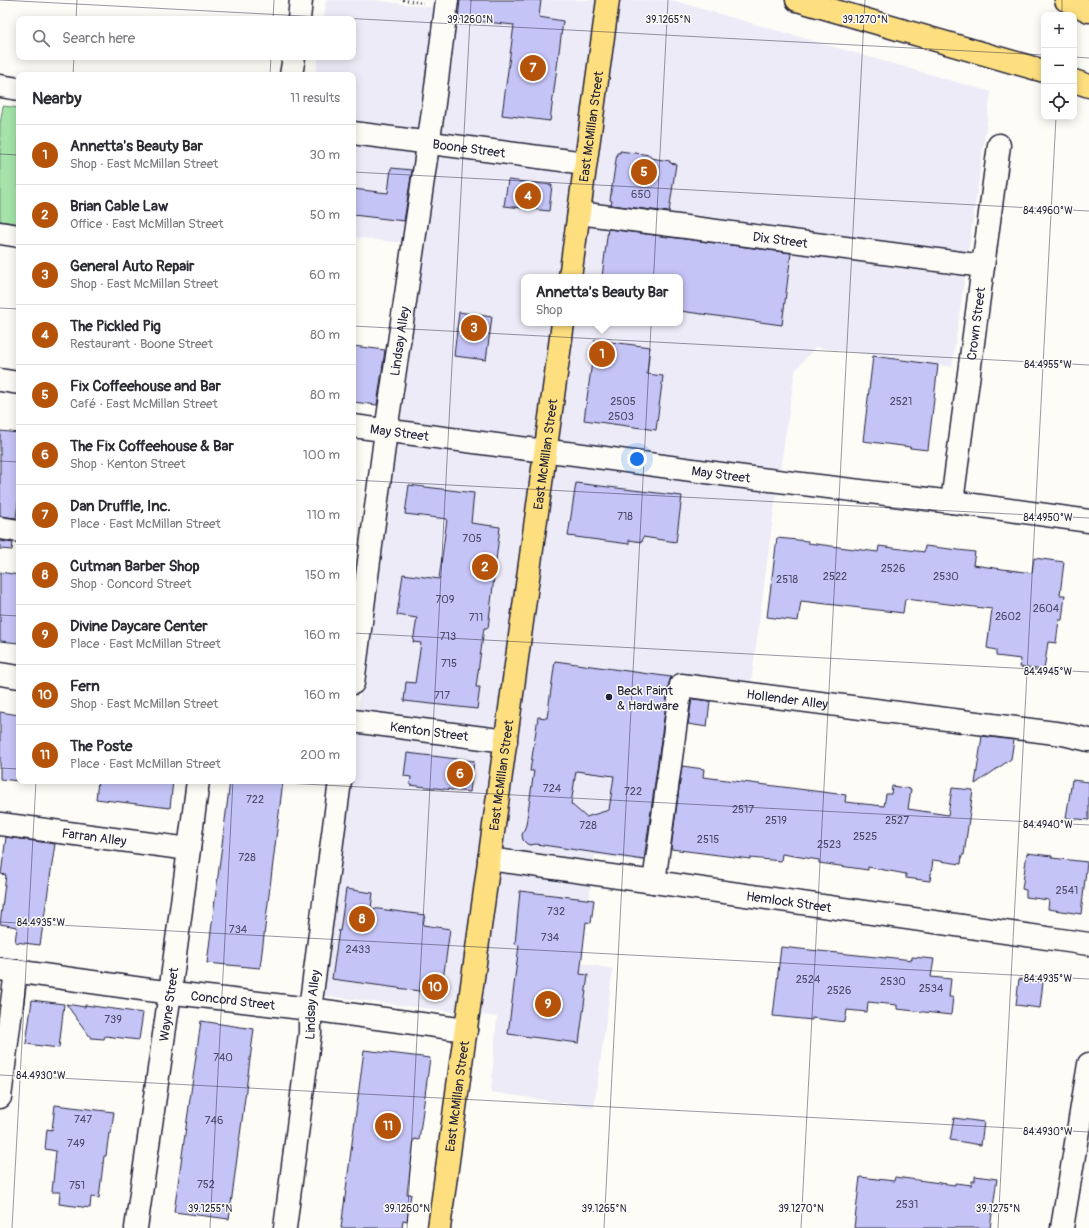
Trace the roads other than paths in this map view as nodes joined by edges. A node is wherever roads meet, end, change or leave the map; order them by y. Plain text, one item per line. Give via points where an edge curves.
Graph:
1 (301, 0) edge
2 (608, 0) edge
3 (797, 0) edge
4 (1066, 0) edge
5 (438, 2) edge
6 (1089, 11) edge
7 (298, 16) edge
8 (294, 60) edge
9 (1041, 70) edge
10 (292, 72) edge
11 (1077, 82) edge
12 (0, 86) edge
13 (1089, 86) edge
14 (16, 89) edge
15 (356, 133) edge
16 (428, 143) junction
17 (999, 145) dead end
18 (585, 163) junction
19 (578, 213) junction
20 (0, 233) edge
21 (16, 236) edge
22 (983, 266) junction
23 (570, 274) edge
24 (563, 326) edge
25 (0, 380) edge
26 (16, 383) edge
27 (356, 426) edge
28 (386, 431) junction
29 (546, 451) junction
30 (952, 502) junction
31 (1089, 521) edge
32 (0, 528) edge
33 (16, 531) edge
34 (356, 660) edge
35 (0, 674) edge
36 (16, 676) edge
37 (356, 721) edge
38 (1089, 740) edge
39 (506, 741) junction
40 (198, 784) edge
41 (340, 784) edge
42 (0, 824) edge
43 (189, 849) junction
44 (489, 859) junction
45 (654, 882) junction
46 (1089, 944) edge
47 (8, 970) edge
48 (170, 993) junction
49 (310, 1009) junction
50 (466, 1030) junction
51 (1089, 1064) edge
52 (0, 1097) edge
53 (136, 1228) edge
54 (285, 1228) edge
55 (439, 1228) edge
56 (1062, 1228) edge

1 - 7 street
2 - 18 main road, East McMillan Street
3 - 9 main road
4 - 6 main road
5 - 16 street, Lindsay Alley
8 - 10 street
11 - 13 main road
12 - 14 street
15 - 16 street, Boone Street
16 - 18 street, Boone Street
16 - 28 street, Lindsay Alley
17 - 22 street, Crown Street
18 - 19 main road, East McMillan Street
19 - 22 street, Dix Street
19 - 23 main road, East McMillan Street
20 - 21 street
22 - 30 street, Crown Street
24 - 29 main road, East McMillan Street
25 - 26 street
27 - 28 street, May Street
28 - 29 street, May Street
28 - 34 street, Lindsay Alley
29 - 30 street, May Street
29 - 39 main road, East McMillan Street
30 - 31 street, May Street
32 - 33 street
35 - 36 street
37 - 39 street, Kenton Street
38 - 45 street, Hollender Alley via 1063,734 681,685
39 - 44 main road, East McMillan Street
40 - 43 street, Wayne Street
41 - 49 street, Lindsay Alley
42 - 43 street, Farran Alley
43 - 48 street, Wayne Street
44 - 45 street, Hemlock Street
44 - 50 main road, East McMillan Street
45 - 46 street, Hemlock Street
47 - 48 street, Concord Street
47 - 52 street
48 - 49 street, Concord Street
48 - 53 street, Wayne Street
49 - 50 street, Concord Street
49 - 54 street, Lindsay Alley via 310,1033
50 - 55 main road, East McMillan Street
51 - 56 street

